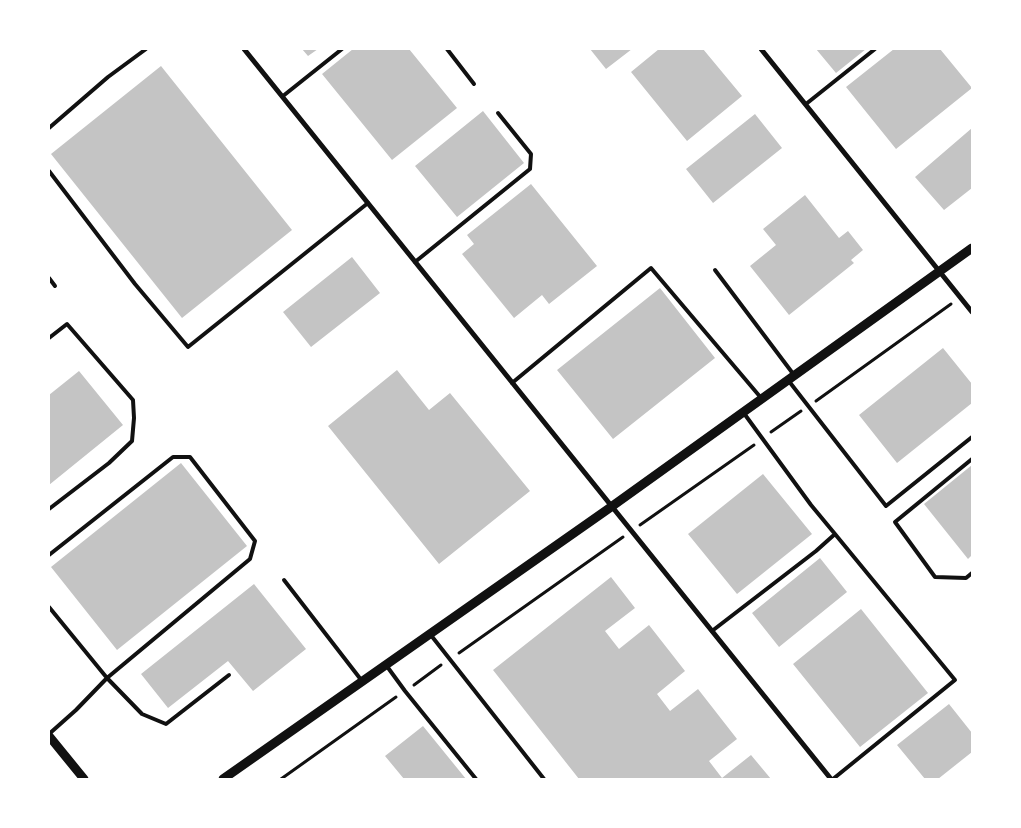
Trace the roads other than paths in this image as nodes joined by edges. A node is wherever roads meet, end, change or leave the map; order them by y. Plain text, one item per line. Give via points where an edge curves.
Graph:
1 (146, 49) edge
2 (244, 49) edge
3 (342, 49) edge
4 (447, 49) edge
5 (761, 49) edge
6 (875, 49) edge
7 (474, 84) dead end
8 (282, 96) junction
9 (806, 104) junction
10 (498, 113) dead end
11 (49, 128) edge
12 (49, 171) edge
13 (368, 203) junction
14 (972, 248) edge
15 (415, 262) junction
16 (715, 270) dead end
17 (939, 272) junction
18 (49, 278) edge
19 (55, 286) dead end
20 (972, 312) edge
21 (49, 338) edge
22 (791, 378) junction
23 (512, 383) junction
24 (762, 399) junction
25 (743, 412) junction
26 (972, 437) edge
27 (972, 459) edge
28 (611, 507) junction
29 (49, 508) edge
30 (835, 534) junction
31 (49, 554) edge
32 (972, 573) edge
33 (284, 580) dead end
34 (49, 607) edge
35 (712, 631) junction
36 (430, 634) junction
37 (386, 665) junction
38 (229, 675) dead end
39 (107, 678) junction
40 (362, 681) junction
41 (49, 735) edge
42 (84, 779) edge
43 (222, 779) edge
44 (476, 779) edge
45 (544, 779) edge
46 (832, 779) edge

1 - 11 lane
2 - 8 street
3 - 8 lane
4 - 7 lane
5 - 9 street
6 - 9 lane
8 - 13 street
9 - 17 street
10 - 15 lane via 531,154 530,169
12 - 13 lane via 135,284 188,347
13 - 15 street
14 - 17 street
15 - 23 street
16 - 22 lane
17 - 20 street
17 - 22 street
18 - 19 lane
21 - 29 lane via 67,324 132,400 134,418 132,441 109,463
22 - 24 street
22 - 26 lane via 886,506
23 - 24 lane via 651,268
23 - 28 street
24 - 25 street
25 - 28 street
25 - 30 lane
27 - 32 lane via 895,522 935,577 966,578
28 - 35 street
28 - 36 street
30 - 35 lane
30 - 46 lane via 955,680
31 - 39 lane via 173,457 190,457 255,541 250,559
33 - 40 lane
34 - 39 lane
35 - 46 street
36 - 37 street
36 - 45 lane
37 - 40 street
37 - 44 lane
38 - 39 lane via 166,724 142,714
39 - 41 lane
40 - 43 street
41 - 42 street

